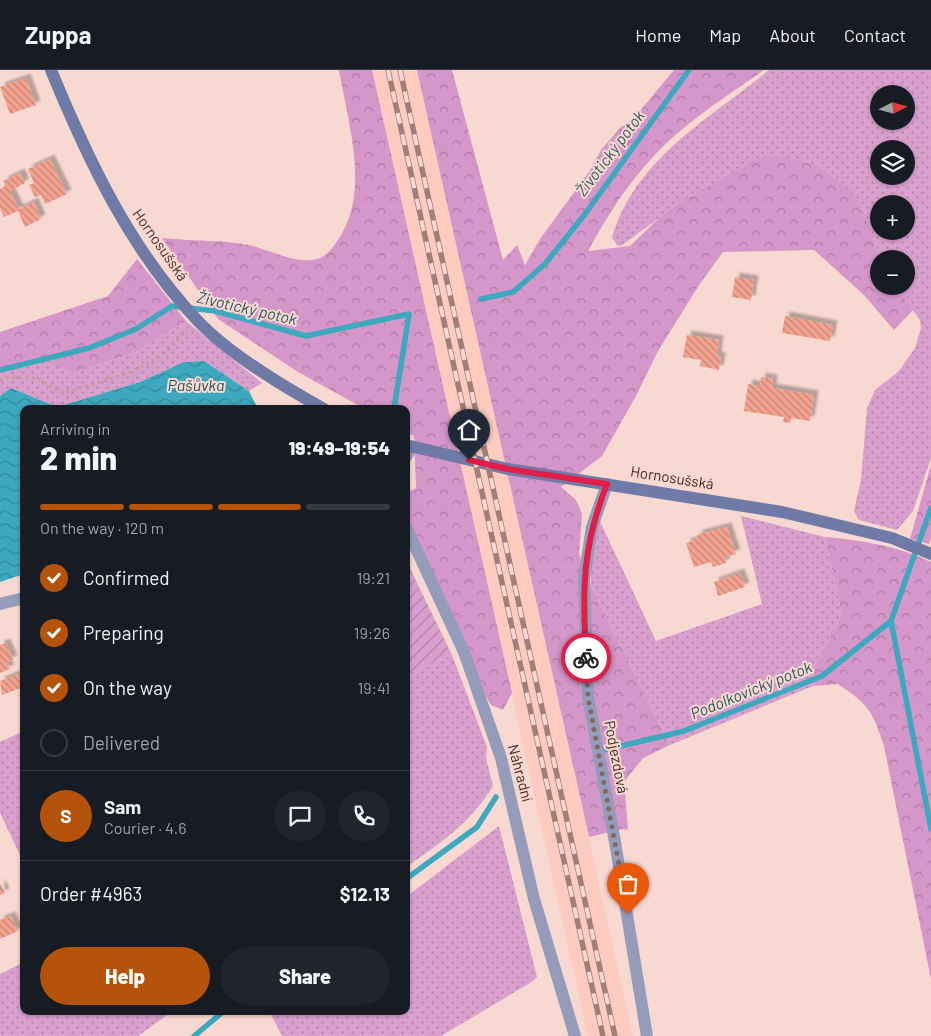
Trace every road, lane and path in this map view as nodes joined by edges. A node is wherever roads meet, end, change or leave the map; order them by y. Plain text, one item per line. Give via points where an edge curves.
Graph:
1 (51, 70) edge
2 (199, 322) junction
3 (0, 380) edge
4 (316, 405) edge
5 (410, 450) edge
6 (607, 484) junction
7 (410, 536) edge
8 (930, 553) edge
9 (20, 599) edge
10 (0, 604) edge
11 (575, 1036) edge
12 (647, 1036) edge

1 - 2 street, Hornosušská via 77,134 125,225
2 - 3 path via 179,337 169,350 144,365 62,393 37,378
2 - 4 street, Hornosušská via 294,393
5 - 6 street, Hornosušská
6 - 8 street, Hornosušská via 782,512 906,543
6 - 12 street, Podjezdová via 592,527 584,579 588,697 616,842
7 - 11 street, Náhradní via 464,652 501,758 534,899
9 - 10 street

